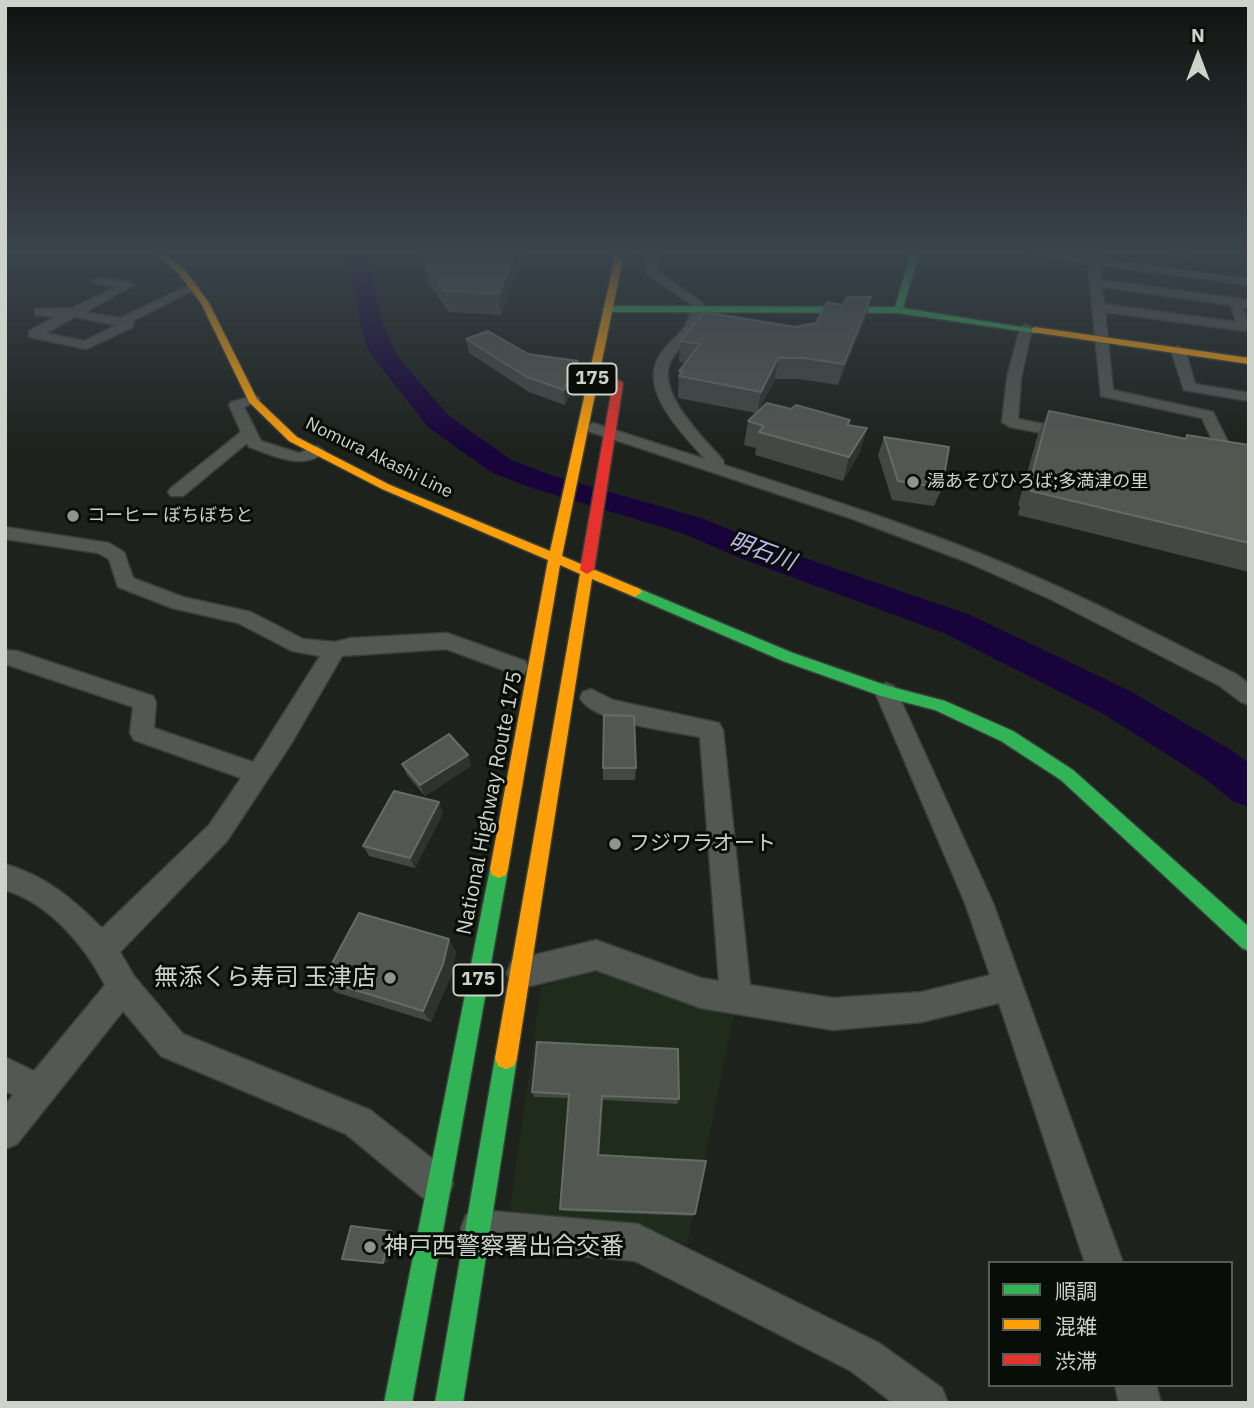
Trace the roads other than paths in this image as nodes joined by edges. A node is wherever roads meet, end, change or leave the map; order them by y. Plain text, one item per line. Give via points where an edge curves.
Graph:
1 (62, 319) edge
2 (104, 319) edge
3 (129, 319) edge
4 (213, 319) edge
5 (604, 319) edge
6 (697, 319) edge
7 (960, 319) edge
8 (1099, 319) edge
9 (1183, 319) edge
10 (1243, 319) edge
11 (122, 322) junction
12 (1026, 328) junction
13 (1101, 338) junction
14 (1178, 350) junction
15 (1249, 361) edge
16 (621, 364) dead end
17 (1249, 397) edge
18 (253, 400) junction
19 (583, 425) junction
20 (250, 433) junction
21 (608, 433) junction
22 (1090, 437) edge
23 (317, 451) junction
24 (1204, 454) edge
25 (1228, 458) junction
26 (1249, 461) edge
27 (713, 469) junction
28 (177, 492) dead end
29 (5, 533) edge
30 (555, 557) junction
31 (585, 572) junction
32 (335, 650) junction
33 (9, 657) dead end
34 (517, 667) dead end
35 (1238, 679) edge
36 (886, 692) junction
37 (1249, 696) edge
38 (591, 698) dead end
39 (258, 774) junction
40 (5, 877) edge
41 (1249, 941) edge
42 (102, 949) junction
43 (522, 973) junction
44 (1008, 986) junction
45 (123, 987) junction
46 (736, 998) junction
47 (5, 1073) edge
48 (38, 1091) junction
49 (5, 1132) edge
50 (439, 1187) junction
51 (477, 1227) junction
52 (1103, 1261) edge
53 (398, 1403) edge
54 (449, 1403) edge
55 (927, 1403) edge

1 - 11 street via 34,334 86,345 129,324
2 - 11 street
3 - 11 street
4 - 18 main road, Nomura Akashi Line
5 - 19 main road, National Highway Route 175 / 175
6 - 27 street via 693,331 665,357 659,383 671,406 718,463
7 - 12 main road
8 - 13 street
9 - 10 street via 1244,327
12 - 13 main road
12 - 22 street via 1010,422
13 - 14 main road
13 - 25 street via 1106,393 1208,415
14 - 15 main road
14 - 17 street via 1189,387
16 - 21 main road, 175
18 - 20 street via 236,405
18 - 23 main road, Nomura Akashi Line via 293,439
19 - 21 street
19 - 30 main road, National Highway Route 175 / 175
20 - 23 street via 255,444 300,458
20 - 28 street
21 - 27 street
21 - 31 main road, 175
23 - 30 main road, Nomura Akashi Line via 386,487
24 - 25 street
25 - 26 street
27 - 35 street via 856,514 974,558
29 - 32 street via 102,547 117,556 124,582 179,603 244,617 299,646
30 - 31 main road, Nomura Akashi Line
30 - 50 main road, National Highway Route 175 / 175
31 - 36 main road, Nomura Akashi Line via 788,657
31 - 43 main road, 175
32 - 34 street via 447,641
32 - 39 street
33 - 39 street via 145,702 142,733
35 - 37 street
36 - 41 main road, Nomura Akashi Line via 939,705 1007,736 1067,775
36 - 44 street via 979,903
38 - 46 street via 607,708 711,730
39 - 42 street via 218,833
40 - 42 street via 26,883 63,908
42 - 45 street
43 - 46 street via 596,954 701,993
43 - 51 main road, 175
44 - 46 street via 922,1007 832,1014
44 - 52 street
45 - 48 street
45 - 50 street via 172,1045 358,1122
47 - 48 street
48 - 49 street
50 - 51 street
50 - 53 main road, National Highway Route 175 / 175
51 - 54 main road, 175
51 - 55 street via 638,1243 865,1357

